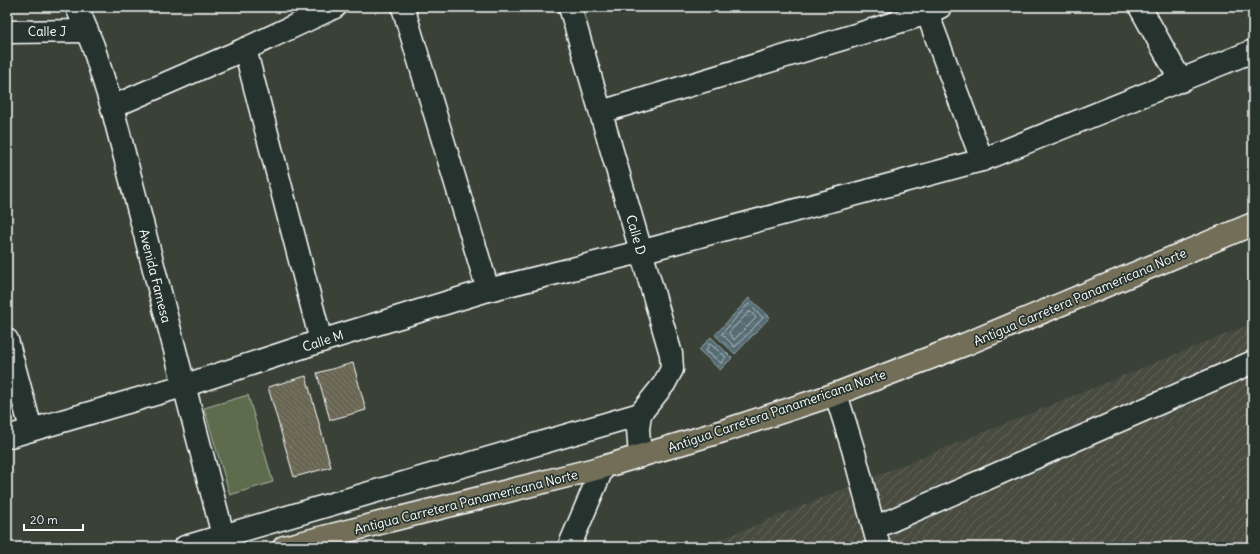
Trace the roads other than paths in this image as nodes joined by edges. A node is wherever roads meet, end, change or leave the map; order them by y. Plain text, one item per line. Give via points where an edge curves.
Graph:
1 (77, 7) edge
2 (335, 7) edge
3 (403, 7) edge
4 (570, 7) edge
5 (1140, 7) edge
6 (931, 9) edge
7 (88, 31) junction
8 (7, 32) edge
9 (245, 49) junction
10 (1253, 52) edge
11 (1181, 80) junction
12 (112, 107) junction
13 (601, 112) junction
14 (982, 160) junction
15 (1253, 224) edge
16 (640, 252) junction
17 (488, 290) junction
18 (7, 340) edge
19 (321, 341) junction
20 (1253, 362) edge
21 (183, 386) junction
22 (836, 394) junction
23 (640, 414) junction
24 (31, 429) junction
25 (7, 437) edge
26 (640, 456) junction
27 (603, 467) junction
28 (877, 537) edge
29 (225, 542) edge
30 (185, 547) edge
31 (284, 547) edge
32 (569, 547) edge

1 - 7 street, Avenida Famesa
2 - 9 street
3 - 17 street
4 - 13 street, Calle D
5 - 11 street
6 - 13 street
6 - 14 street
7 - 8 street, Calle J
7 - 12 street, Avenida Famesa
9 - 12 street
9 - 19 street
10 - 11 street, Calle M
11 - 14 street, Calle M
12 - 21 street, Avenida Famesa
13 - 16 street, Calle D
14 - 16 street, Calle M
15 - 22 main road, Antigua Carretera Panamericana Norte via 966,344
16 - 17 street, Calle M
16 - 23 street, Calle D via 671,354 672,369 664,384
17 - 19 street, Calle M
18 - 24 street
19 - 21 street, Calle M
20 - 28 street
21 - 24 street, Calle M
21 - 29 street, Avenida Famesa
22 - 26 main road, Antigua Carretera Panamericana Norte
22 - 28 street
23 - 26 street
23 - 29 street
24 - 25 street, Calle M
26 - 27 main road, Antigua Carretera Panamericana Norte
27 - 31 main road, Antigua Carretera Panamericana Norte
27 - 32 street
29 - 30 street

